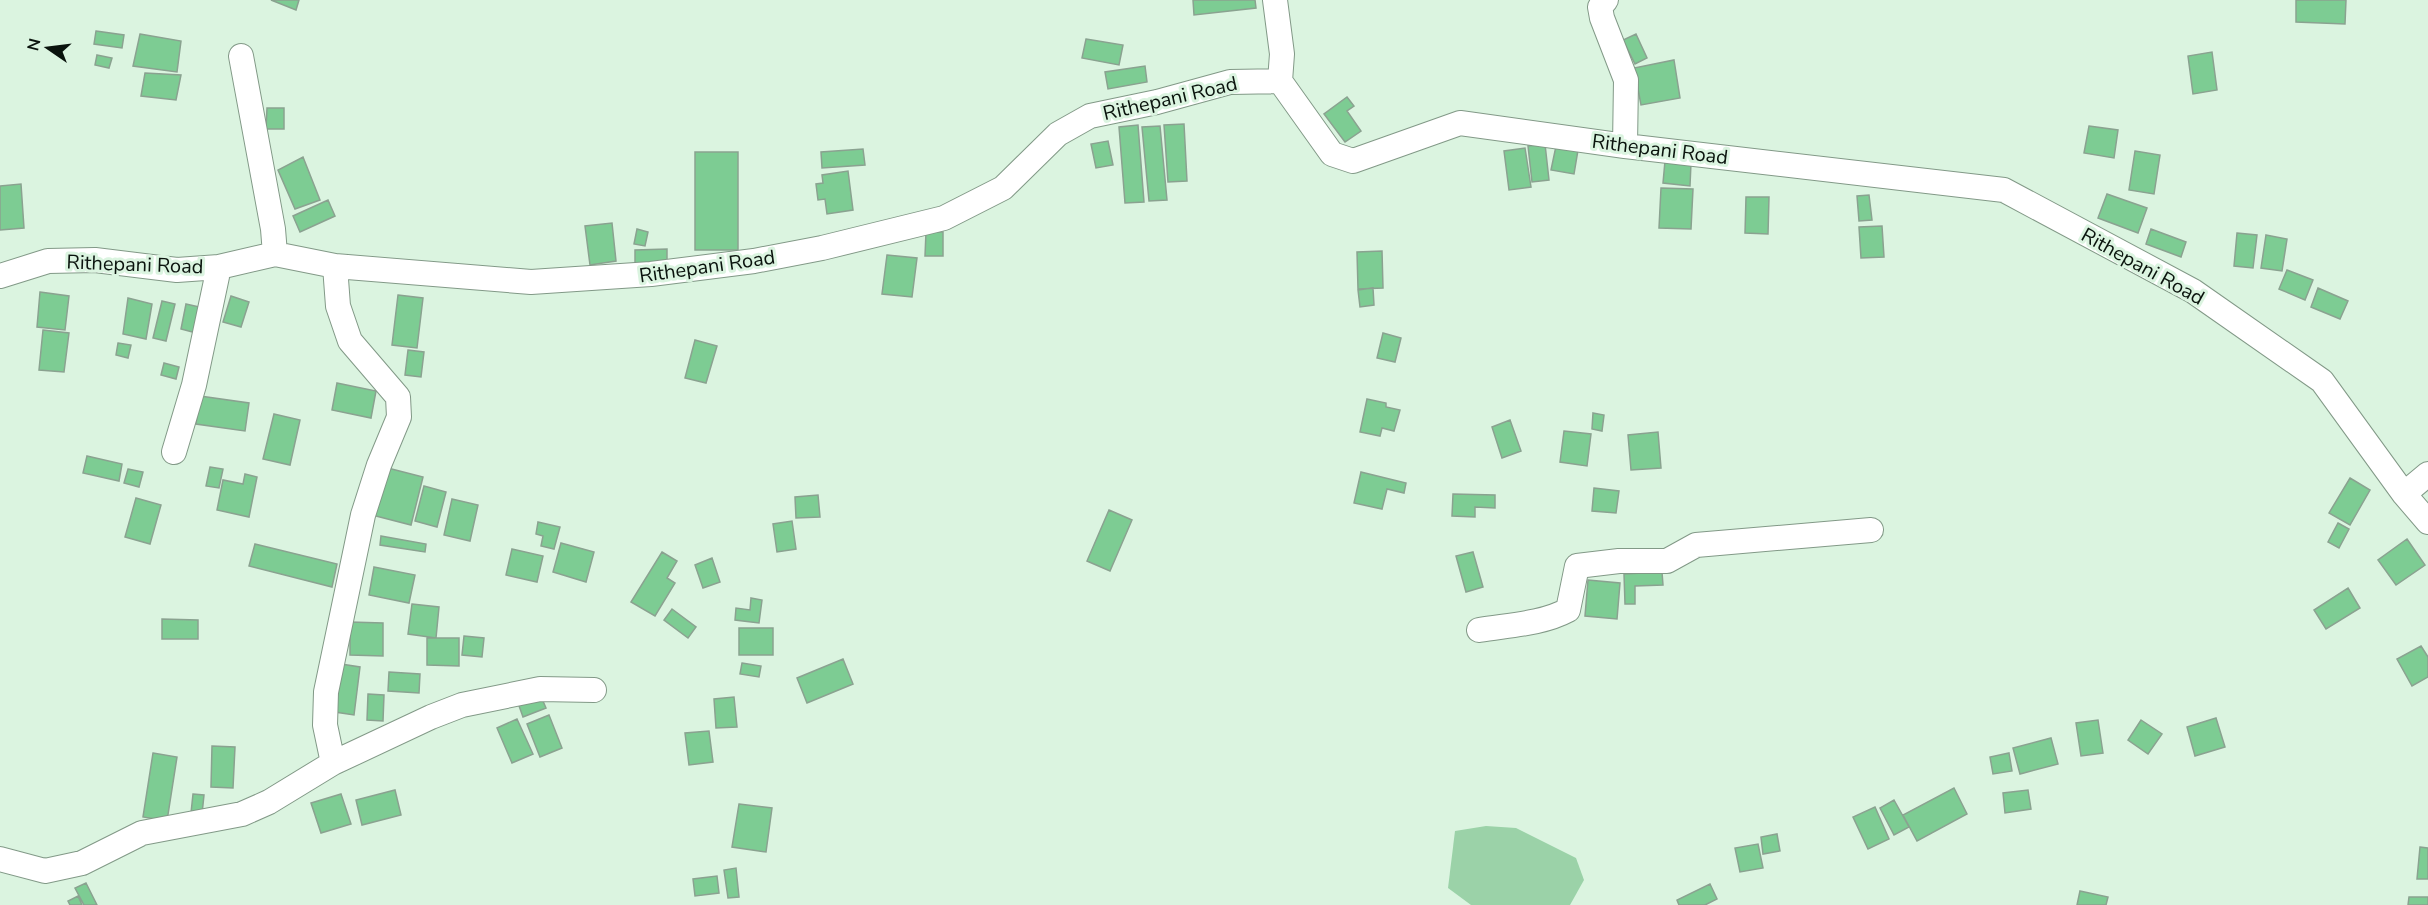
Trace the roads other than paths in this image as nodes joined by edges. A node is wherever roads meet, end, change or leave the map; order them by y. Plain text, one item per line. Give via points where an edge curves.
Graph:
1 (1275, 0) edge
2 (1606, 0) edge
3 (241, 56) dead end
4 (1280, 81) junction
5 (1625, 146) junction
6 (275, 254) junction
7 (335, 266) junction
8 (219, 267) junction
9 (0, 276) edge
10 (174, 453) dead end
11 (2428, 474) edge
12 (2404, 494) junction
13 (2428, 522) edge
14 (1871, 530) dead end
15 (1479, 630) dead end
16 (594, 690) dead end
17 (333, 763) junction
18 (0, 859) edge

1 - 4 street via 1282,54
2 - 5 street via 1600,7 1602,18 1626,80
3 - 6 street
4 - 5 street, Rithepani Road via 1332,154 1353,161 1460,123
4 - 7 street, Rithepani Road via 1230,82 1090,116 1058,134 1003,188 944,218 822,248 651,274 531,282
5 - 12 street, Rithepani Road via 2004,190 2193,291 2322,381
6 - 7 street, Rithepani Road
6 - 8 street, Rithepani Road
7 - 17 street via 338,306 350,341 398,397 399,417 363,515 326,692 325,725
8 - 9 street, Rithepani Road via 177,270 83,260 48,261
8 - 10 street via 194,385
11 - 12 street
12 - 13 street, Rithepani Road
14 - 15 street via 1696,545 1668,561 1577,566 1568,610 1521,624
16 - 17 street via 540,689 462,705
17 - 18 street via 242,814 142,833 82,863 45,871

